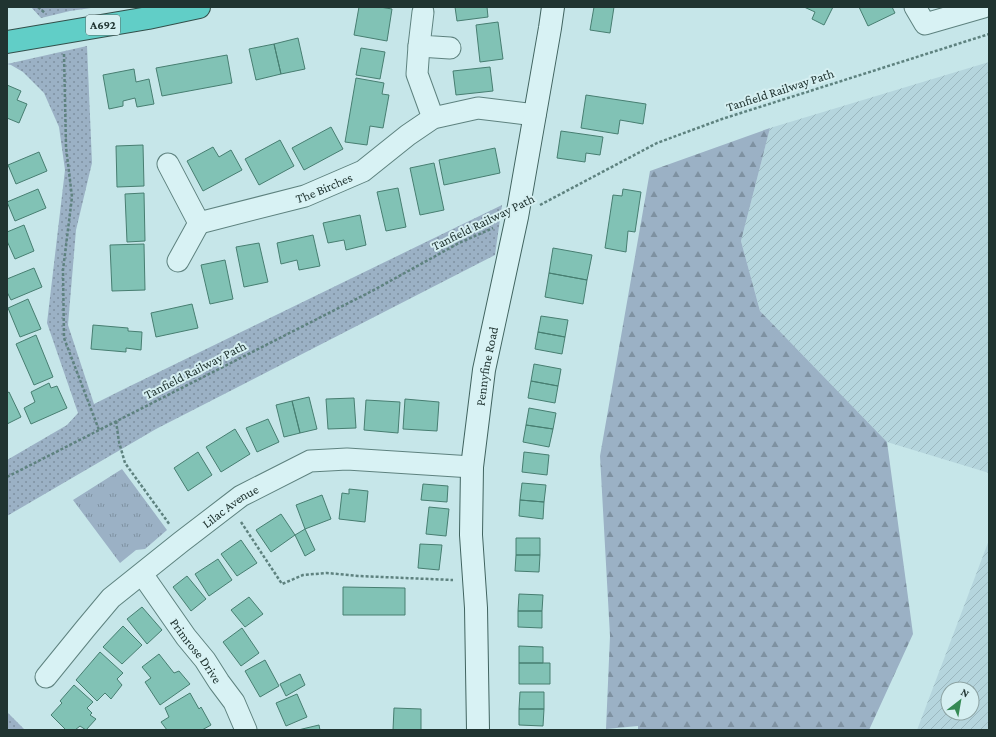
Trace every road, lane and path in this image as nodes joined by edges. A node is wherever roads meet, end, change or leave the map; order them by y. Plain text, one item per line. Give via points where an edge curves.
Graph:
1 (199, 7) edge
2 (552, 7) edge
3 (914, 7) edge
4 (984, 7) edge
5 (423, 12) dead end
6 (63, 32) junction
7 (989, 34) edge
8 (7, 42) edge
9 (418, 46) junction
10 (450, 48) dead end
11 (535, 115) junction
12 (433, 118) junction
13 (168, 164) dead end
14 (517, 217) junction
15 (199, 223) junction
16 (178, 261) dead end
17 (116, 421) junction
18 (99, 430) junction
19 (472, 467) junction
20 (7, 477) edge
21 (230, 505) junction
22 (181, 542) junction
23 (142, 574) junction
24 (474, 581) junction
25 (46, 677) dead end
26 (246, 730) edge
27 (478, 730) edge

1 - 6 highway, A692
2 - 11 street, Pennyfine Road
3 - 4 street via 926,24
5 - 9 street
6 - 8 highway, A692
6 - 18 path via 66,147 72,197 63,270 64,338
7 - 14 path, Tanfield Railway Path via 722,119 657,143
9 - 10 street
9 - 12 street via 417,74
11 - 12 street, The Birches via 478,108
11 - 14 street, Pennyfine Road
12 - 15 street, The Birches via 363,171 305,196
13 - 15 street
14 - 17 path, Tanfield Railway Path via 459,243 372,291
14 - 19 street, Pennyfine Road via 484,370
15 - 16 street
17 - 18 path, Tanfield Railway Path
17 - 22 path via 125,462
18 - 20 path, Tanfield Railway Path
19 - 21 street, Lilac Avenue via 347,459 310,461 241,496
19 - 24 street, Pennyfine Road via 471,535
21 - 22 street, Lilac Avenue
21 - 24 path via 282,584 304,575 327,573
22 - 23 street, Lilac Avenue
23 - 25 street, Lilac Avenue via 111,598
23 - 26 street, Primrose Drive via 234,702
24 - 27 street, Pennyfine Road

